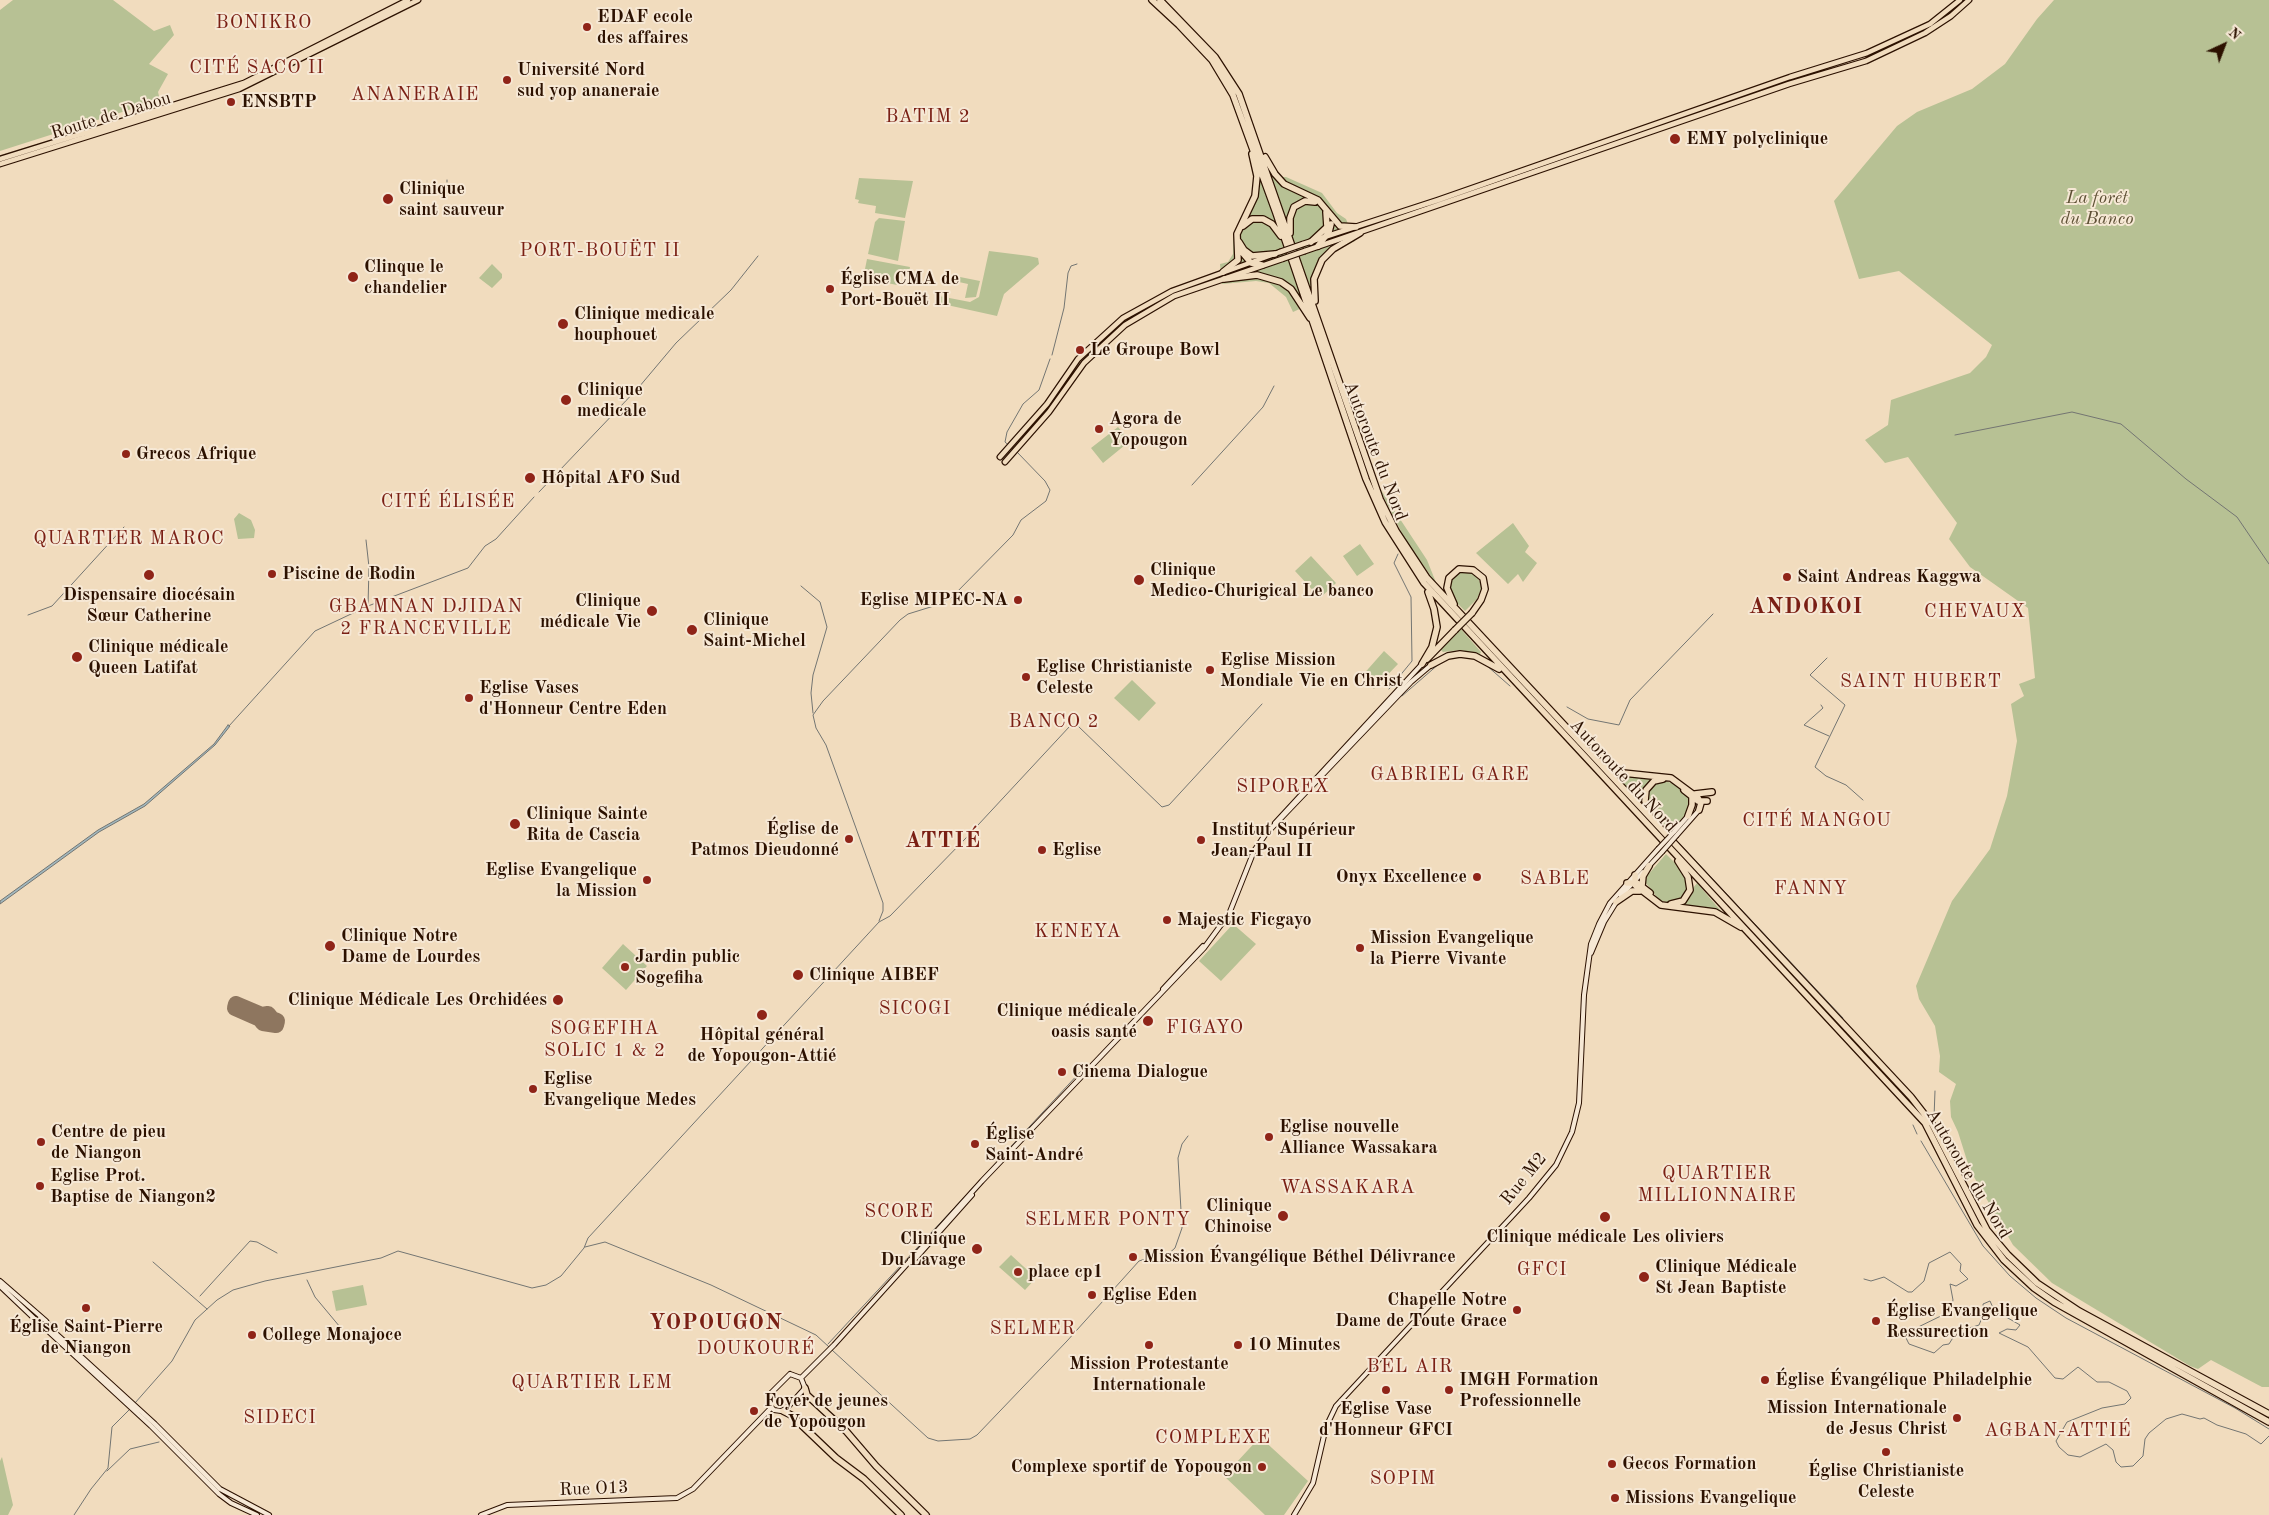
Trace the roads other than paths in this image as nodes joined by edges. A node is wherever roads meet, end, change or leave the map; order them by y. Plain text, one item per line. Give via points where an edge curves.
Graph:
1 (408, 0) edge
2 (418, 0) edge
3 (1152, 0) edge
4 (1160, 0) edge
5 (1960, 0) edge
6 (1969, 0) edge
7 (1251, 135) junction
8 (0, 159) edge
9 (0, 164) edge
10 (1330, 215) junction
11 (1356, 227) junction
12 (1360, 233) junction
13 (1326, 237) junction
14 (1311, 242) junction
15 (1286, 243) junction
16 (1292, 245) junction
17 (1318, 246) junction
18 (1239, 248) junction
19 (1278, 253) junction
20 (1251, 263) junction
21 (1262, 265) junction
22 (1223, 275) junction
23 (1314, 325) junction
24 (1321, 328) junction
25 (1029, 426) junction
26 (1034, 430) junction
27 (1000, 457) dead end
28 (1005, 462) dead end
29 (1424, 583) junction
30 (1462, 616) junction
31 (1422, 664) junction
32 (1431, 665) joint
33 (1507, 674) junction
34 (1340, 754) junction
35 (1592, 756) junction
36 (1712, 792) dead end
37 (1693, 796) junction
38 (1699, 810) joint
39 (1688, 816) joint
40 (1654, 821) junction
41 (1676, 833) junction
42 (1660, 850) junction
43 (1672, 850) junction
44 (1649, 866) junction
45 (1635, 875) joint
46 (1630, 882) junction
47 (1642, 886) junction
48 (1647, 895) junction
49 (1616, 902) junction
50 (1750, 932) junction
51 (1590, 954) junction
52 (986, 1179) junction
53 (910, 1260) junction
54 (0, 1281) edge
55 (0, 1286) edge
56 (40, 1321) junction
57 (46, 1326) junction
58 (801, 1378) junction
59 (805, 1388) junction
60 (771, 1408) junction
61 (783, 1411) junction
62 (2269, 1414) edge
63 (2269, 1422) edge
64 (179, 1453) junction
65 (257, 1515) edge
66 (269, 1515) edge
67 (481, 1515) edge
68 (901, 1515) edge
69 (926, 1515) edge
70 (1294, 1515) edge

1 - 8 main road via 244,83
2 - 9 main road, Route de Dabou via 239,89
3 - 7 highway, Autoroute du Nord via 1218,68
4 - 7 highway, Autoroute du Nord via 1221,64 1239,94
5 - 11 main road via 1930,24 1868,54 1790,77
6 - 12 main road via 1925,33 1866,61 1789,84
7 - 10 highway via 1280,180 1288,188 1318,200
7 - 15 highway, Autoroute du Nord
7 - 16 highway, Autoroute du Nord
7 - 18 highway via 1257,184 1251,207 1237,234
10 - 11 highway via 1340,226
10 - 13 highway via 1331,225
11 - 13 main road
12 - 17 main road
12 - 24 highway via 1329,252 1315,273 1313,293
13 - 14 main road
13 - 17 highway
14 - 16 highway via 1324,231 1328,221 1322,206 1308,201 1296,206 1290,214
14 - 19 main road, bridge
15 - 19 highway via 1266,220 1252,219 1244,225 1239,241 1244,250 1258,257
15 - 23 highway, Autoroute du Nord
16 - 24 highway, Autoroute du Nord
17 - 21 main road, bridge
18 - 20 highway
18 - 22 highway via 1236,263
19 - 20 main road
20 - 21 highway
20 - 22 main road
21 - 22 main road
22 - 23 highway via 1257,275 1280,282 1291,289
22 - 25 main road via 1172,290 1123,318 1078,359
22 - 26 main road via 1174,296 1125,325 1084,364
23 - 29 highway, Autoroute du Nord via 1366,479 1396,542
24 - 30 highway, Autoroute du Nord via 1361,447 1392,523 1427,578
25 - 26 main road
25 - 27 main road
26 - 28 main road
29 - 31 highway via 1437,627 1432,647
29 - 33 highway, Autoroute du Nord
30 - 31 highway, bridge via 1447,588 1452,575 1462,568 1476,571 1485,584 1484,595 1472,613
30 - 35 highway, Autoroute du Nord
31 - 34 main road
32 - 33 highway via 1448,656 1467,654
32 - 34 main road
33 - 43 highway, Autoroute du Nord
34 - 52 main road via 1284,810 1254,851 1233,906 1216,932
35 - 37 highway via 1623,773 1666,776
35 - 40 highway, Autoroute du Nord
36 - 37 highway
37 - 38 highway via 1704,802
37 - 39 highway
37 - 40 highway via 1668,780 1660,778 1654,781 1645,793 1646,806
38 - 41 main road
39 - 41 main road
40 - 62 highway, Autoroute du Nord via 1928,1117 1987,1230 2008,1256 2037,1283 2079,1310
41 - 42 main road, bridge
42 - 44 main road
42 - 45 main road
43 - 47 highway via 1689,882 1686,898 1677,904 1665,904
43 - 50 highway, Autoroute du Nord
44 - 46 main road
44 - 47 highway
45 - 46 highway
46 - 47 highway
46 - 48 highway
46 - 49 main road
46 - 51 main road via 1604,912
48 - 49 highway via 1636,890
48 - 50 highway via 1665,906 1715,912
49 - 51 main road
50 - 63 highway, Autoroute du Nord via 1925,1123 1982,1232 2004,1260 2034,1288 2076,1315
51 - 70 main road, Rue M2 via 1584,995 1579,1103 1572,1132 1562,1154 1529,1198 1332,1412 1313,1483
52 - 53 main road
52 - 53 main road via 916,1258
53 - 58 main road
54 - 56 main road
55 - 56 main road
56 - 57 main road via 46,1321
56 - 57 main road via 40,1328
57 - 64 main road
58 - 59 main road
58 - 60 main road via 790,1374 782,1381 769,1395
59 - 61 main road
59 - 69 highway
60 - 61 main road
60 - 67 main road, Rue O13 via 688,1493 669,1500 506,1505
61 - 68 highway via 864,1479
64 - 65 main road via 228,1501
64 - 66 main road via 223,1492

